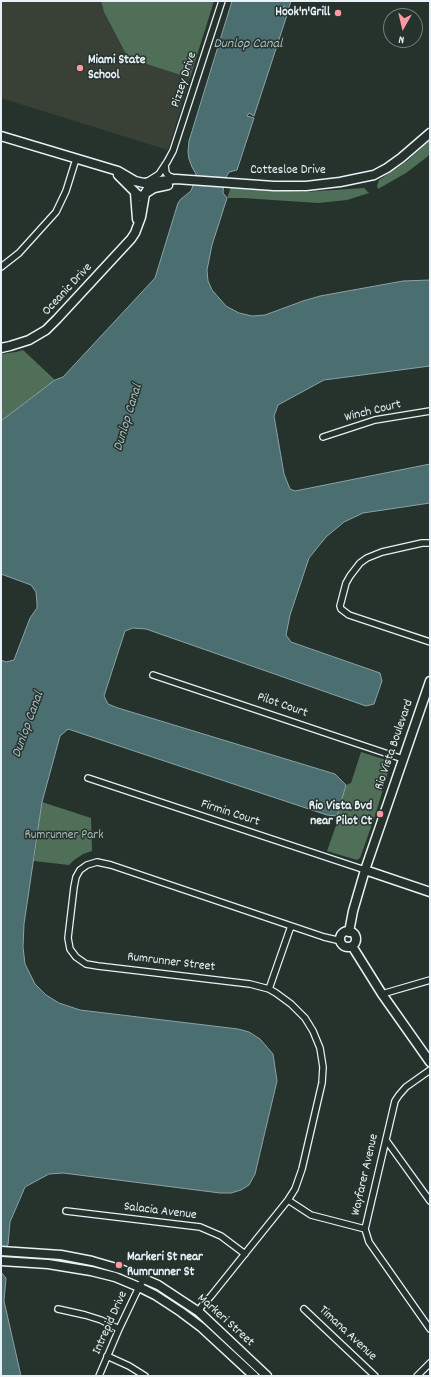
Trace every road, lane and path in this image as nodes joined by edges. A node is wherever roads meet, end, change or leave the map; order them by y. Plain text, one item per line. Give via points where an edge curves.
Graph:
1 (222, 1) edge
2 (430, 126) edge
3 (430, 133) edge
4 (1, 136) edge
5 (423, 140) junction
6 (76, 159) junction
7 (165, 165) junction
8 (108, 168) junction
9 (176, 179) junction
10 (188, 180) junction
11 (142, 182) junction
12 (135, 193) junction
13 (146, 193) junction
14 (137, 227) junction
15 (1, 267) edge
16 (1, 348) edge
17 (430, 411) edge
18 (323, 437) dead end
19 (430, 543) edge
20 (430, 642) edge
21 (153, 675) dead end
22 (429, 684) edge
23 (403, 759) junction
24 (88, 778) dead end
25 (365, 870) junction
26 (430, 892) edge
27 (291, 926) junction
28 (349, 932) junction
29 (341, 940) junction
30 (352, 946) junction
31 (430, 980) edge
32 (269, 989) junction
33 (382, 994) junction
34 (430, 1062) edge
35 (430, 1070) edge
36 (386, 1140) junction
37 (288, 1200) junction
38 (430, 1201) edge
39 (66, 1211) dead end
40 (365, 1229) junction
41 (1, 1251) edge
42 (245, 1254) junction
43 (1, 1261) edge
44 (144, 1279) junction
45 (139, 1287) junction
46 (304, 1308) dead end
47 (58, 1309) dead end
48 (199, 1312) junction
49 (192, 1320) junction
50 (119, 1328) junction
51 (430, 1329) edge
52 (107, 1356) junction
53 (430, 1363) edge
54 (99, 1376) edge
55 (145, 1376) edge
56 (254, 1376) edge
57 (267, 1376) edge
58 (375, 1376) edge
59 (417, 1376) edge

1 - 7 street, Pizzey Drive via 175,146
2 - 5 street, Cottesloe Drive
3 - 5 street, Cottesloe Drive
4 - 6 street
5 - 10 street, Cottesloe Drive via 391,166 374,175 340,182 306,186
6 - 8 street
6 - 15 street via 65,195 56,212 19,253
7 - 9 street via 168,175
7 - 11 street, Pizzey Drive via 153,179
8 - 11 street
8 - 12 street
9 - 10 street, Cottesloe Drive
9 - 11 street, Cottesloe Drive
10 - 13 street, Cottesloe Drive via 154,188
11 - 12 street via 135,185
11 - 13 street via 147,187
12 - 13 street via 140,196
12 - 14 street, Oceanic Drive
13 - 14 street, Oceanic Drive
14 - 16 street, Oceanic Drive via 127,244 52,325 38,336
17 - 18 street, Winch Court via 375,420
19 - 20 street via 382,552 367,558 360,563 346,583 340,606 349,615
21 - 23 street, Pilot Court
22 - 23 street, Rio Vista Boulevard
23 - 25 street, Rio Vista Boulevard
24 - 25 street, Firmin Court
25 - 26 street
25 - 28 street, Rio Vista Boulevard
27 - 29 street, Rumrunner Street
27 - 32 street
27 - 32 street, Rumrunner Street via 111,865 97,862 87,865 80,870 76,878 68,938 70,948 76,957 86,964 250,984
28 - 29 street via 343,933
28 - 30 street via 354,934 356,939
29 - 30 street via 344,946
30 - 33 street
31 - 33 street
32 - 37 street, Rumrunner Street via 291,1004 305,1018 320,1048 322,1067 322,1082 302,1169
33 - 34 street
35 - 36 street, Wayfarer Avenue via 398,1095
36 - 38 street
36 - 40 street, Wayfarer Avenue
37 - 40 street via 311,1215
37 - 42 street, Rumrunner Street
39 - 42 street, Salacia Avenue via 200,1227 221,1236
40 - 51 street, Wayfarer Avenue via 369,1242
41 - 44 street, Markeri Street via 61,1255 92,1261
42 - 48 street, Rumrunner Street via 200,1307
43 - 45 street, Markeri Street via 48,1264 91,1271
44 - 45 street, Intrepid Drive
44 - 48 street, Markeri Street
45 - 49 street, Markeri Street
45 - 50 street, Intrepid Drive
46 - 58 street, Timana Avenue
47 - 50 street
48 - 49 street, Rumrunner Street
48 - 57 street, Markeri Street
49 - 56 street, Markeri Street
50 - 52 street, Intrepid Drive
52 - 54 street, Intrepid Drive
52 - 55 street
53 - 59 street

